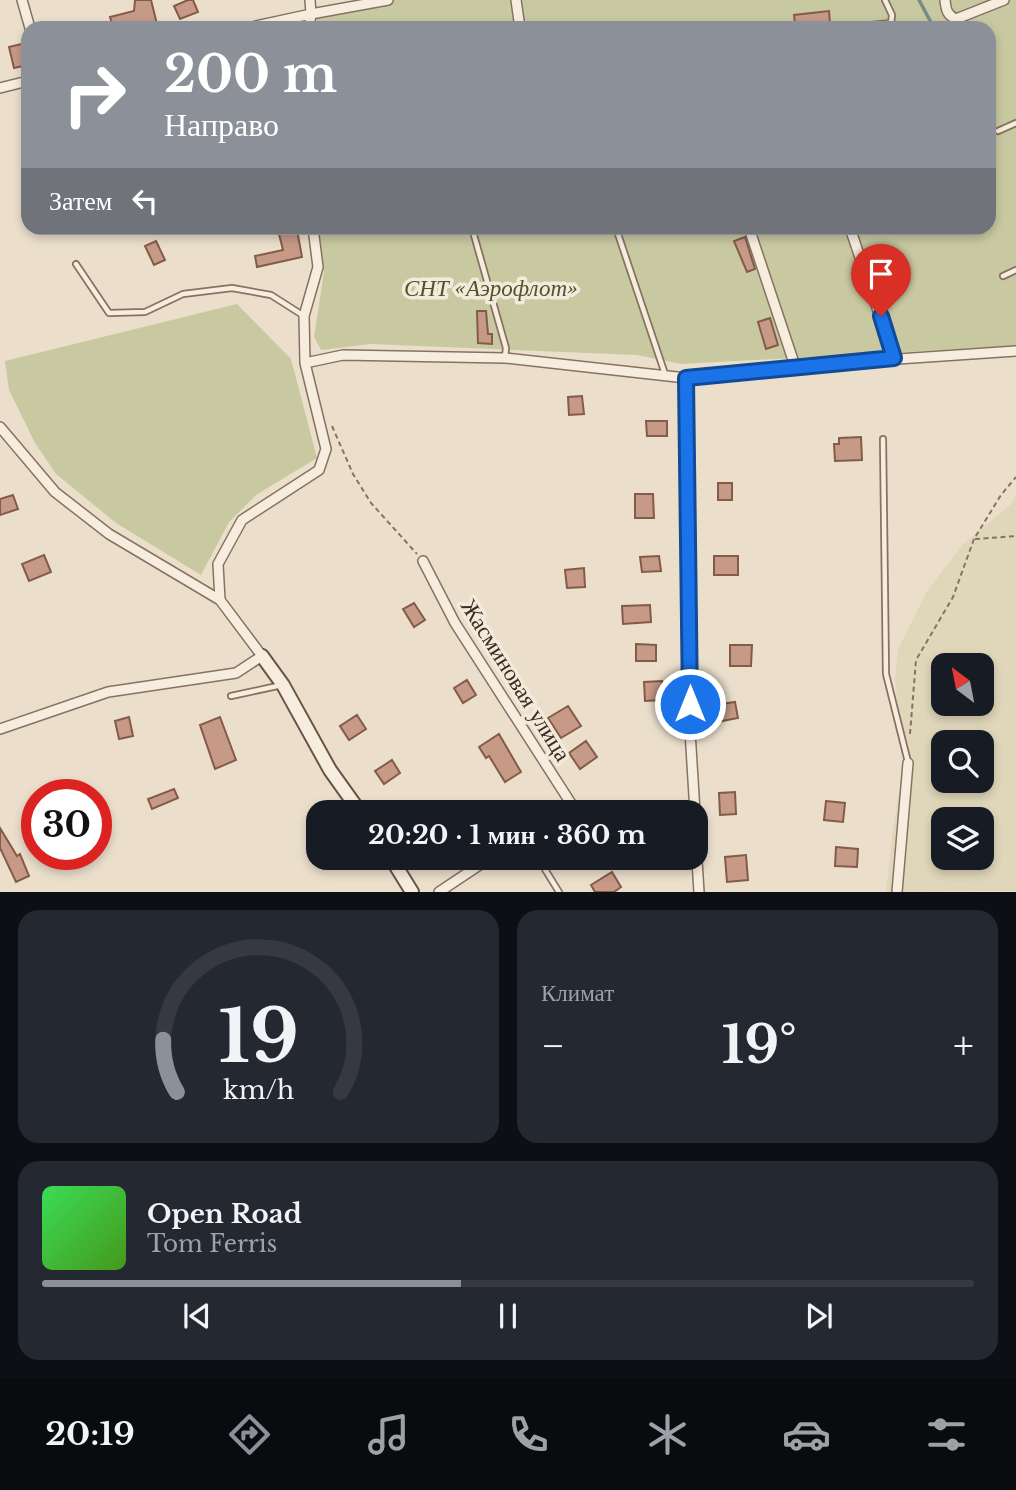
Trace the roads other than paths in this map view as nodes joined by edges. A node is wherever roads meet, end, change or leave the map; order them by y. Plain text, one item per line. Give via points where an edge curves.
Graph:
1 (22, 0) edge
2 (310, 0) edge
3 (388, 0) edge
4 (516, 0) edge
5 (885, 0) edge
6 (944, 0) edge
7 (1004, 0) edge
8 (311, 14) junction
9 (28, 21) edge
10 (279, 21) edge
11 (310, 21) edge
12 (519, 21) edge
13 (892, 21) edge
14 (21, 83) edge
15 (0, 88) edge
16 (1016, 123) edge
17 (998, 131) dead end
18 (314, 235) edge
19 (474, 235) edge
20 (617, 235) edge
21 (751, 235) edge
22 (852, 235) edge
23 (76, 264) dead end
24 (1016, 270) edge
25 (1003, 276) dead end
26 (304, 316) junction
27 (1016, 351) edge
28 (505, 358) junction
29 (894, 358) junction
30 (305, 363) junction
31 (795, 366) junction
32 (665, 375) junction
33 (686, 378) junction
34 (0, 427) edge
35 (883, 439) dead end
36 (423, 561) road end
37 (220, 600) junction
38 (262, 656) junction
39 (283, 685) junction
40 (232, 696) dead end
41 (0, 729) edge
42 (908, 763) joint
43 (351, 800) edge
44 (569, 800) edge
45 (694, 800) edge
46 (399, 870) edge
47 (471, 870) edge
48 (546, 870) edge
49 (698, 870) edge
50 (412, 891) edge
51 (439, 891) edge
52 (559, 891) edge
53 (699, 891) edge
54 (897, 891) edge

1 - 9 street
2 - 8 street
3 - 8 street
4 - 12 street
5 - 13 lane
6 - 7 street via 949,16 956,19
8 - 10 street
8 - 11 street
14 - 15 street
16 - 17 lane
18 - 26 street via 318,267
19 - 28 lane
20 - 32 lane
21 - 31 street
22 - 29 street
23 - 26 lane via 109,313 145,312 183,294 232,288 271,295
24 - 25 lane
26 - 30 street
27 - 29 street
28 - 30 street via 343,355
28 - 32 street
29 - 31 street
30 - 37 street via 326,449 319,470 242,520 218,564
31 - 33 street
32 - 33 street
33 - 45 street
34 - 37 street via 55,492 109,534
35 - 42 lane via 886,674
36 - 44 street, Жасминовая улица via 455,623
37 - 38 street
38 - 39 street
38 - 41 street via 236,673 108,692
39 - 40 lane
39 - 43 street
42 - 54 street
46 - 50 street
47 - 51 street
48 - 52 lane
49 - 53 street

